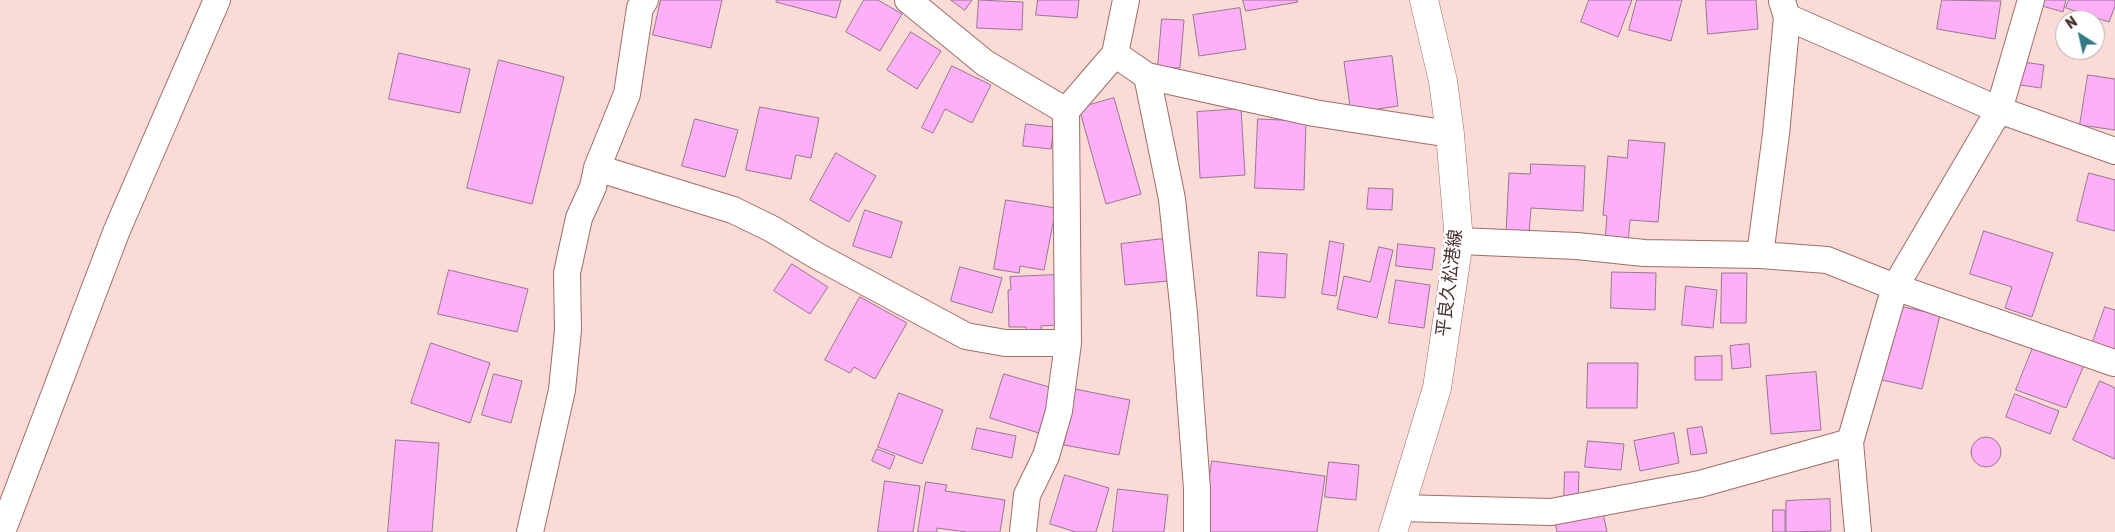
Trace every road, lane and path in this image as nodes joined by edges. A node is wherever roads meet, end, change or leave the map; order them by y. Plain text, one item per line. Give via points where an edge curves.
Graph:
1 (217, 0) edge
2 (645, 0) edge
3 (908, 0) edge
4 (1126, 0) edge
5 (1424, 0) edge
6 (2031, 0) edge
7 (1784, 9) edge
8 (1115, 54) junction
9 (1147, 76) junction
10 (1998, 110) junction
11 (1066, 111) junction
12 (1450, 134) junction
13 (2115, 151) edge
14 (597, 168) junction
15 (1459, 241) junction
16 (1760, 255) junction
17 (1895, 287) junction
18 (1068, 343) junction
19 (2114, 363) edge
20 (1850, 442) junction
21 (1397, 520) edge
22 (2, 532) edge
23 (530, 532) edge
24 (1023, 532) edge
25 (1197, 532) edge
26 (1858, 532) edge

1 - 22 street via 117,230
2 - 14 street via 640,8 627,94
3 - 11 street via 985,63
4 - 8 street
5 - 12 main road, 平良久松港線 via 1443,81
6 - 10 street
7 - 10 street
7 - 16 street via 1776,134
8 - 9 street
8 - 11 street
9 - 12 street via 1314,113
9 - 25 street via 1172,199 1184,314
10 - 13 street
10 - 17 street
11 - 18 street
12 - 15 main road, 平良久松港線
14 - 18 street via 733,210 966,336 1005,342
14 - 23 street via 593,187 579,218 567,273 568,330 562,390
15 - 16 street via 1577,246 1644,253
15 - 21 main road, 平良久松港線 via 1437,388
16 - 17 street via 1827,260
17 - 19 street
17 - 20 street
18 - 24 street via 1059,411 1046,456 1027,495
20 - 21 street via 1700,484 1551,512
20 - 26 street

